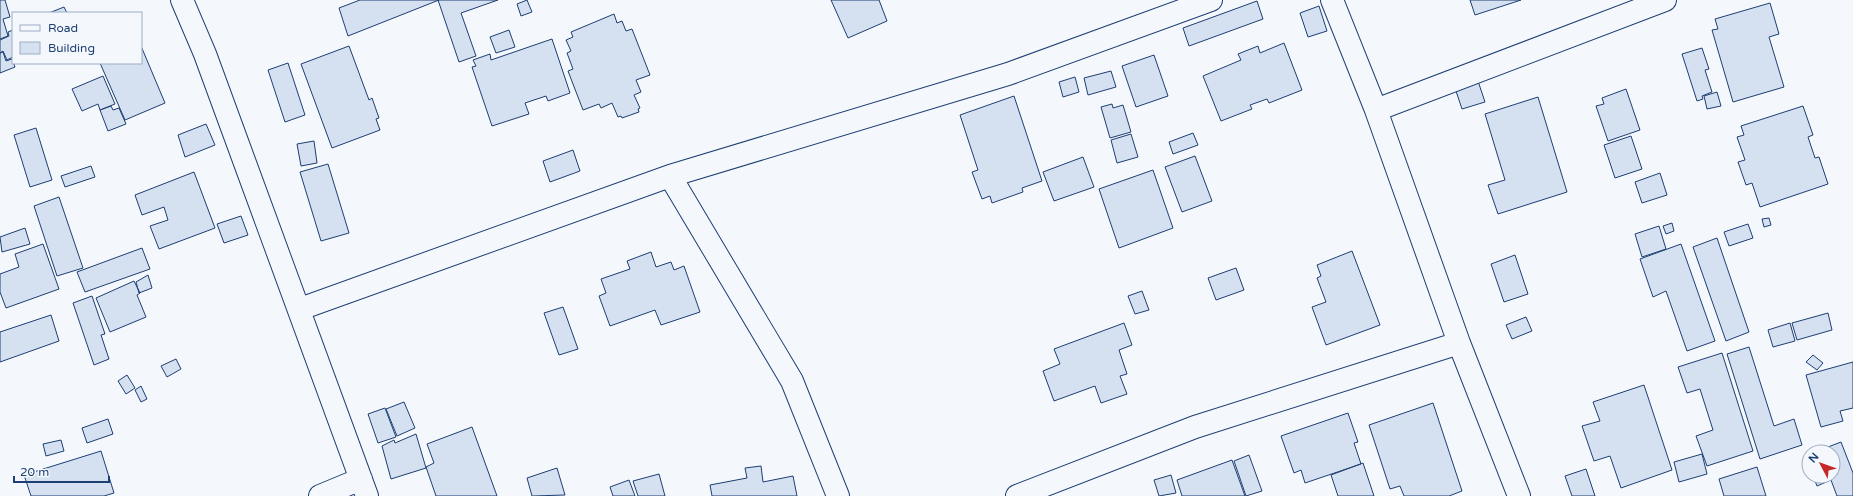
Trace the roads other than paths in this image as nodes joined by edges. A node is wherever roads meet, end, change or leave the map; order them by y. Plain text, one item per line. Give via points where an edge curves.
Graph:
1 (182, 0) edge
2 (1211, 0) edge
3 (1332, 0) edge
4 (1665, 0) edge
5 (1376, 110) junction
6 (670, 176) junction
7 (300, 309) junction
8 (1458, 342) junction
9 (364, 488) edge
10 (320, 496) edge
11 (838, 496) edge
12 (1017, 496) edge
13 (1519, 496) edge

1 - 7 street via 205,54
2 - 6 street via 1008,74
3 - 5 street
4 - 5 street
5 - 8 street
6 - 7 street
6 - 11 street via 792,381
7 - 9 street
8 - 12 street via 1195,427
8 - 13 street
9 - 10 street

